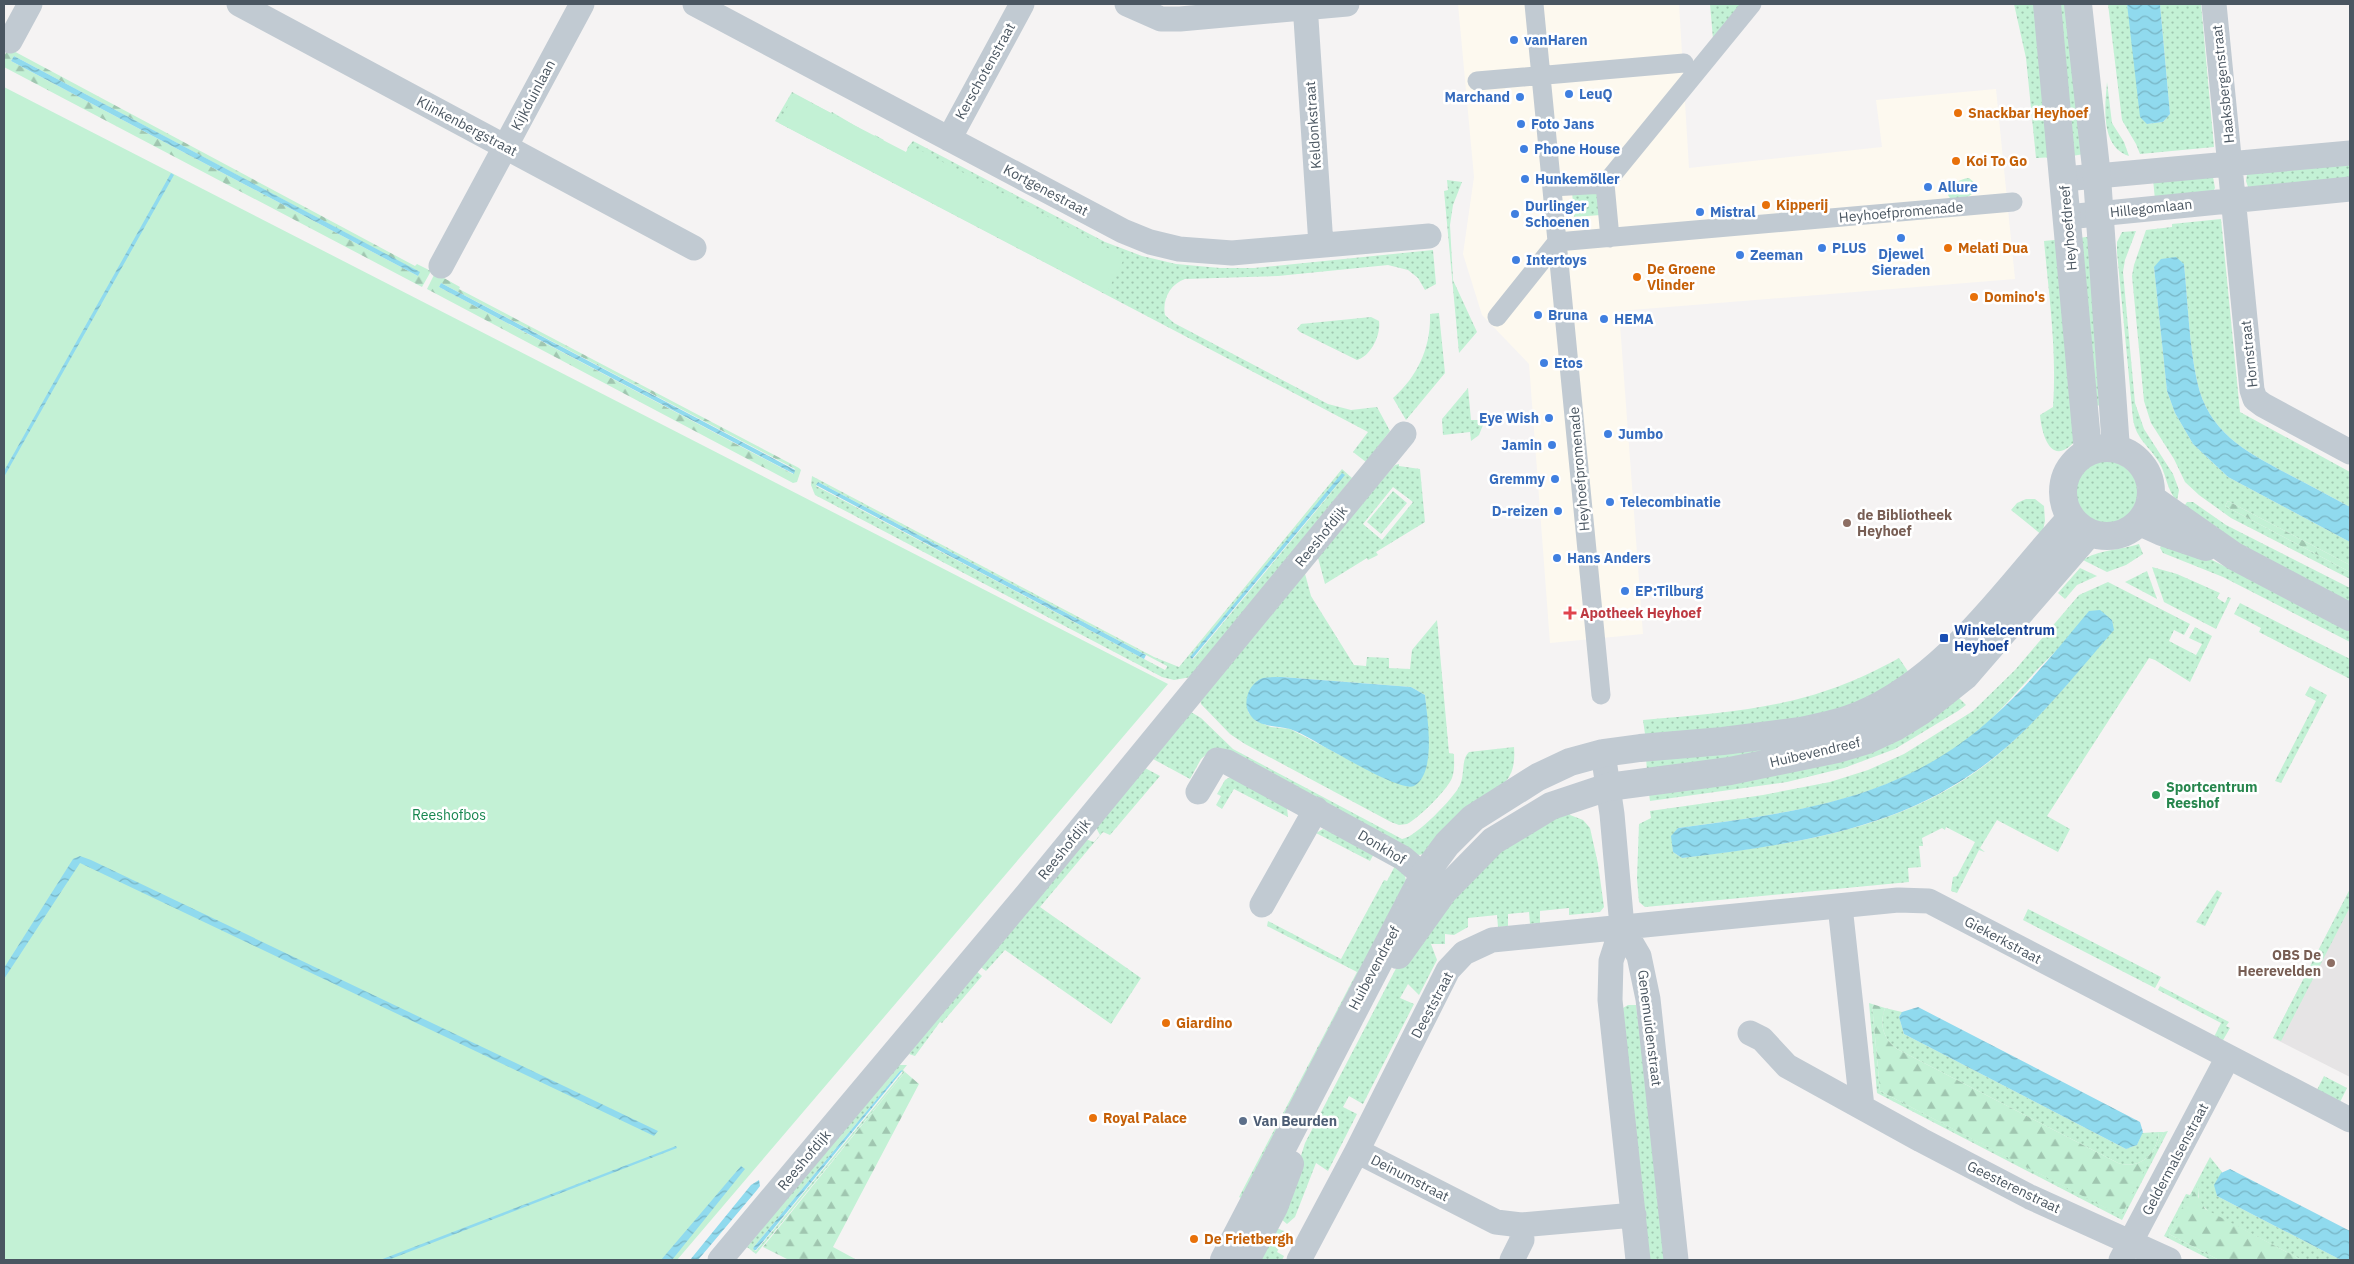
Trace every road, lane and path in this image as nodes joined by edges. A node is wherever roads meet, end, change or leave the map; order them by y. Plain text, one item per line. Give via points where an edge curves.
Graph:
1 (30, 4) edge
2 (239, 4) edge
3 (582, 4) edge
4 (695, 4) edge
5 (1022, 4) edge
6 (1127, 4) edge
7 (1347, 4) edge
8 (1534, 4) edge
9 (1752, 4) edge
10 (2046, 4) edge
11 (2078, 4) edge
12 (2214, 4) edge
13 (1305, 6) edge
14 (10, 41) dead end
15 (1684, 63) dead end
16 (1541, 76) junction
17 (1477, 81) dead end
18 (949, 139) junction
19 (505, 147) junction
20 (2350, 153) edge
21 (2231, 165) junction
22 (2097, 177) junction
23 (2064, 179) junction
24 (1605, 184) junction
25 (1552, 187) junction
26 (2350, 189) edge
27 (2234, 200) junction
28 (2013, 202) dead end
29 (2100, 214) junction
30 (2067, 217) junction
31 (1428, 236) dead end
32 (1610, 238) junction
33 (1558, 242) junction
34 (1321, 245) junction
35 (694, 248) dead end
36 (441, 266) dead end
37 (1497, 318) dead end
38 (1404, 434) dead end
39 (2116, 449) junction
40 (2088, 452) junction
41 (2350, 452) edge
42 (2145, 510) junction
43 (2080, 526) junction
44 (2350, 617) edge
45 (1600, 695) dead end
46 (1603, 753) junction
47 (1608, 786) junction
48 (1198, 792) dead end
49 (1316, 809) junction
50 (1434, 883) junction
51 (1262, 905) dead end
52 (1840, 906) junction
53 (1622, 927) junction
54 (1648, 999) junction
55 (1610, 1000) junction
56 (1750, 1033) dead end
57 (2228, 1057) junction
58 (1862, 1108) junction
59 (2350, 1120) edge
60 (1358, 1151) junction
61 (1634, 1215) junction
62 (1521, 1226) junction
63 (2126, 1251) edge
64 (720, 1260) edge
65 (1224, 1260) edge
66 (1246, 1260) edge
67 (1299, 1260) edge
68 (1512, 1260) edge
69 (1638, 1260) edge
70 (1676, 1260) edge
71 (2169, 1260) edge

1 - 14 street
2 - 19 street, Klinkenbergstraat
3 - 19 street, Kijkduinlaan
4 - 18 street, Kortgenestraat
5 - 18 street, Kerschotenstraat
6 - 13 street via 1161,19
7 - 13 street
8 - 16 street, Heyhoefpromenade
9 - 24 street
10 - 23 street, Heyhoefdreef
11 - 22 street
12 - 21 street, Haaksbergenstraat
13 - 34 street, Keldonkstraat
15 - 16 street
16 - 17 street
16 - 25 street, Heyhoefpromenade
18 - 34 street, Kortgenestraat via 1122,231 1150,242 1179,249 1232,253
19 - 35 street, Klinkenbergstraat
19 - 36 street, Kijkduinlaan
20 - 21 street
21 - 22 street
21 - 27 street
22 - 23 street
22 - 29 street
23 - 30 street, Heyhoefdreef
24 - 25 street
24 - 32 street
25 - 33 street, Heyhoefpromenade
26 - 27 street, Hillegomlaan
27 - 29 street, Hillegomlaan
27 - 41 street, Hornstraat via 2252,390 2256,399
28 - 32 street, Heyhoefpromenade
29 - 30 street, Hillegomlaan
29 - 39 street
30 - 40 street, Heyhoefdreef
31 - 34 street, Kortgenestraat
32 - 33 street, Heyhoefpromenade
33 - 37 street
33 - 45 street, Heyhoefpromenade
38 - 64 street, Reeshofdijk via 1039,879
39 - 40 street
39 - 42 street via 2133,457 2144,468 2150,483
40 - 43 street via 2075,461 2064,480 2064,502
42 - 43 street via 2130,530 2117,535
42 - 44 street
43 - 46 street, Huibevendreef via 1942,660 1915,683 1861,715 1801,731
43 - 47 street, Huibevendreef via 1965,676 1936,701 1895,727 1867,740 1807,756 1730,771
46 - 47 street
46 - 50 street, Huibevendreef via 1570,762 1538,777 1473,818 1447,844
47 - 50 street, Huibevendreef via 1550,806
47 - 53 street
48 - 49 street, Donkhof via 1217,760 1227,762
49 - 50 street, Donkhof via 1404,858
49 - 51 street
50 - 65 street, Huibevendreef
50 - 66 street, Huibevendreef via 1304,1131 1274,1207
52 - 53 street, Giekerkstraat
52 - 57 street, Giekerkstraat via 1898,900 1930,901
52 - 58 street
53 - 54 street, Genemuidenstraat via 1639,956
53 - 55 street via 1611,960
53 - 60 street, Deeststraat via 1492,940 1464,953 1448,970
54 - 55 street
54 - 70 street, Genemuidenstraat
55 - 61 street
56 - 58 street, Geesterenstraat via 1762,1039 1787,1066
57 - 59 street, Giekerkstraat
57 - 63 street, Geldermalsenstraat
58 - 63 street, Geesterenstraat
60 - 62 street, Deinumstraat via 1496,1222
60 - 67 street, Deinumstraat
61 - 62 street, Deinumstraat
61 - 69 street
62 - 68 street via 1522,1240
63 - 71 street, Geesterenstraat

